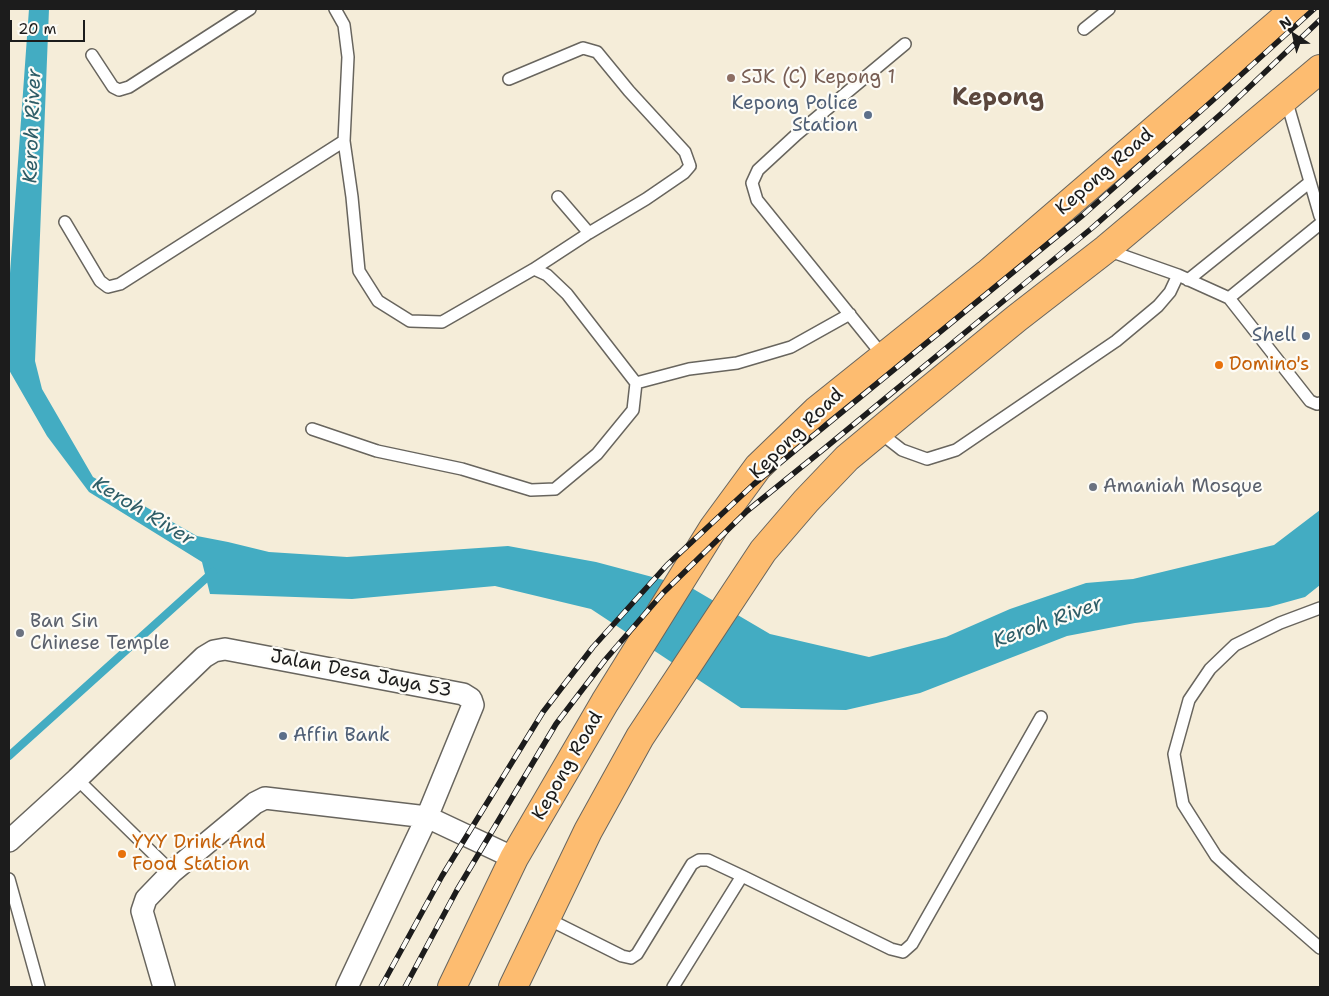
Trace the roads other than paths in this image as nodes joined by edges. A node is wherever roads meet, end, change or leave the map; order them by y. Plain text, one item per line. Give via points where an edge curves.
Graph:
1 (250, 9) edge
2 (335, 9) edge
3 (1109, 9) edge
4 (1295, 9) edge
5 (1084, 29) dead end
6 (905, 44) dead end
7 (92, 55) dead end
8 (1320, 69) edge
9 (509, 79) dead end
10 (1286, 99) junction
11 (344, 140) junction
12 (1310, 182) junction
13 (558, 198) dead end
14 (1320, 211) edge
15 (65, 222) dead end
16 (1320, 224) edge
17 (589, 232) junction
18 (1106, 249) junction
19 (534, 268) junction
20 (1183, 278) junction
21 (1229, 298) junction
22 (850, 314) junction
23 (884, 357) junction
24 (636, 383) junction
25 (1320, 403) edge
26 (312, 429) dead end
27 (879, 432) junction
28 (1320, 608) edge
29 (1040, 717) dead end
30 (78, 779) junction
31 (427, 817) junction
32 (9, 841) edge
33 (514, 858) junction
34 (172, 872) junction
35 (742, 876) junction
36 (9, 879) edge
37 (546, 918) junction
38 (1320, 948) edge
39 (517, 984) edge
40 (39, 987) edge
41 (164, 987) edge
42 (347, 987) edge
43 (452, 987) edge
44 (673, 987) edge

1 - 7 lane via 128,88 119,90 113,87
2 - 11 lane via 344,25 348,57
3 - 5 lane
4 - 23 main road, Kepong Road via 986,274
6 - 22 lane via 797,134 758,170 752,183 756,200
8 - 10 main road
9 - 17 lane via 582,48 597,52 685,152 690,166 684,172 646,199
10 - 12 lane
10 - 18 main road
11 - 15 lane via 120,284 108,287 100,281
11 - 19 lane via 359,271 378,301 410,321 442,322
12 - 14 lane
12 - 20 lane
13 - 17 lane
16 - 21 lane
17 - 19 lane
18 - 20 lane
18 - 27 main road
19 - 24 lane via 547,275 567,294
20 - 21 lane
20 - 27 lane via 1158,306 1116,341 956,450 927,459 902,450
21 - 25 lane via 1310,401
22 - 23 lane
22 - 24 lane via 790,347 738,363 689,369
23 - 33 main road, Kepong Road via 816,411 758,467 714,527 605,702
24 - 26 lane via 633,410 597,454 554,489 531,490 462,469 377,451
27 - 37 main road via 833,472 763,551 640,737 588,831
28 - 38 lane via 1236,645 1210,669 1189,700 1174,754 1183,804 1216,856
29 - 35 lane via 912,944 903,952
30 - 31 street, Jalan Desa Jaya 53 via 204,657 225,649 463,694 471,699 473,705
30 - 32 street, Jalan Desa Jaya 53
30 - 34 lane
31 - 33 street
31 - 34 street via 265,798 254,803
31 - 42 street, Jalan Desa Jaya 53
33 - 43 main road, Kepong Road
34 - 41 street via 146,899 142,911
35 - 37 lane via 708,860 692,864 638,954 631,958
35 - 44 lane
36 - 40 lane
37 - 39 main road

